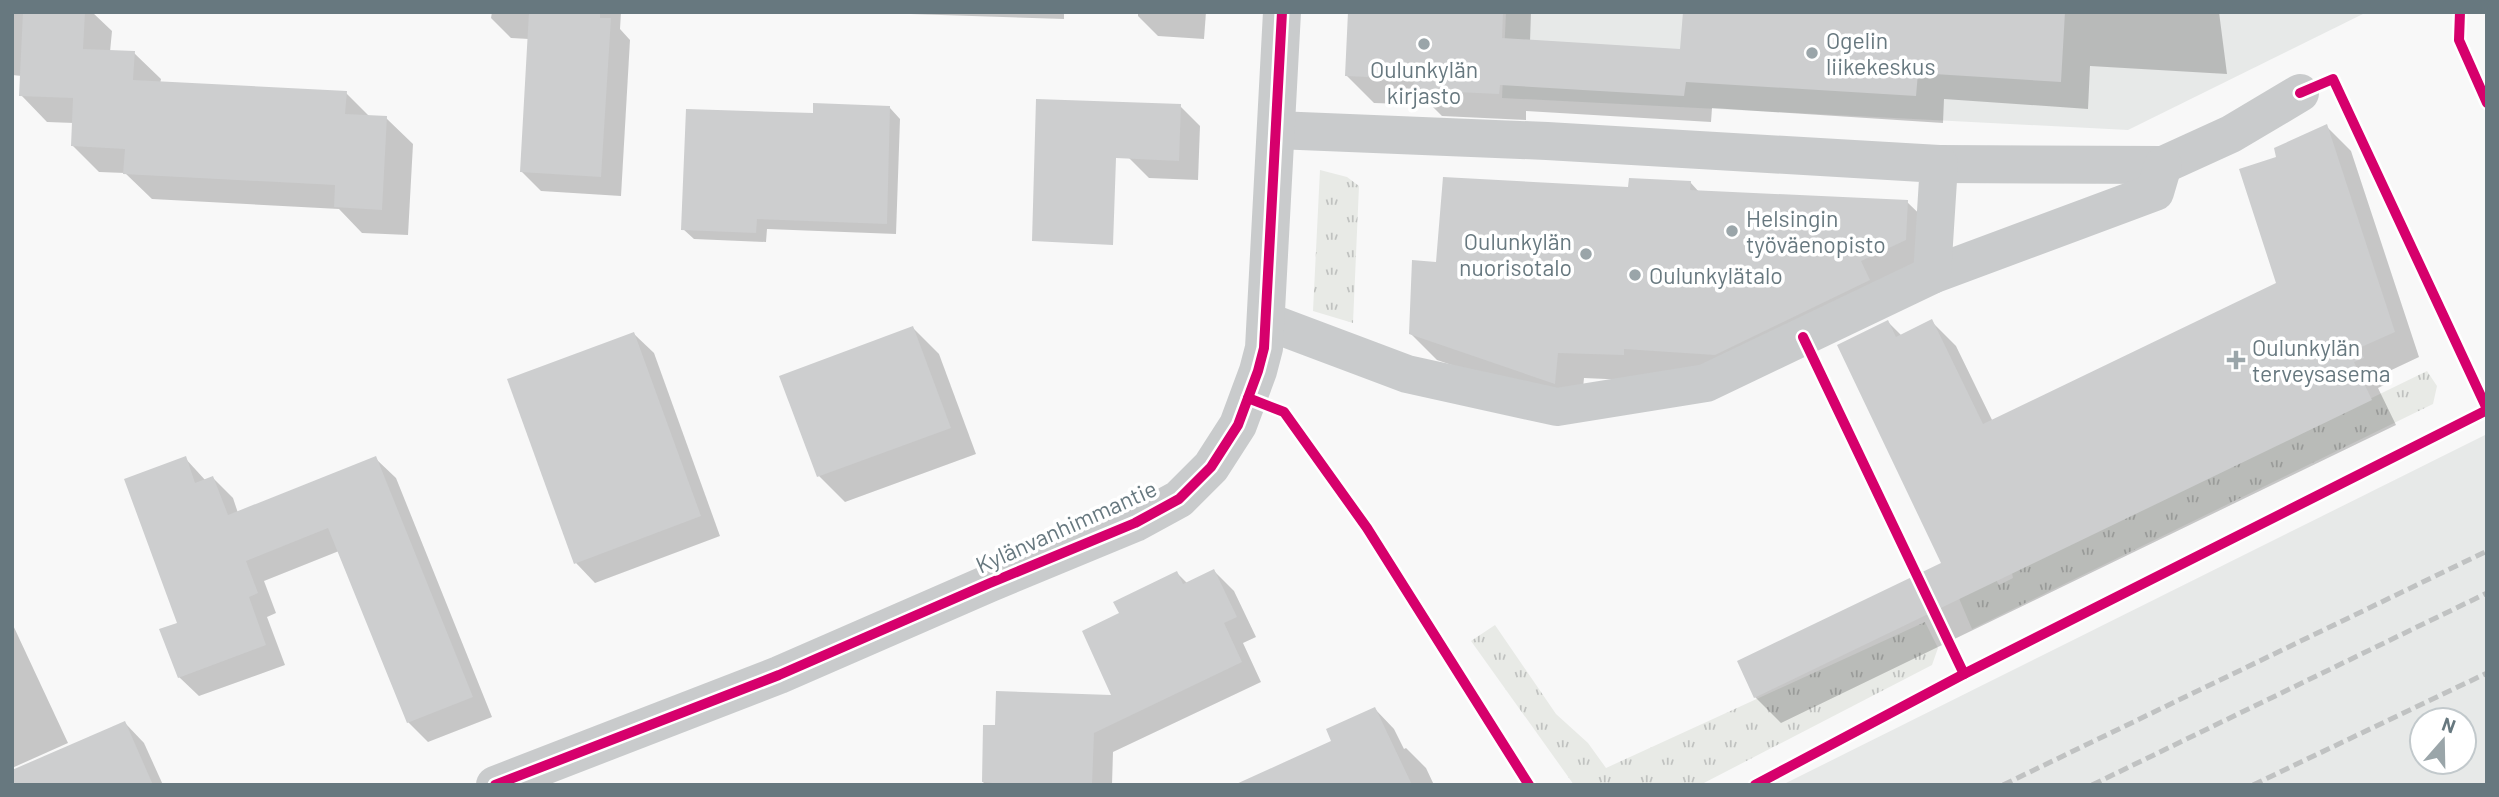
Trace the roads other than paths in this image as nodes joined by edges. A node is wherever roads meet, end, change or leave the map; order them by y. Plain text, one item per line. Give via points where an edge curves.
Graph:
1 (1282, 12) edge
2 (2300, 93) dead end
3 (1276, 131) junction
4 (1939, 163) junction
5 (2163, 165) junction
6 (1932, 275) junction
7 (1266, 321) junction
8 (495, 785) edge

1 - 3 street, Kylänvanhimmantie
2 - 5 street via 2231,134
3 - 4 street
3 - 7 street, Kylänvanhimmantie
4 - 5 street
4 - 6 street
5 - 6 street via 2155,192
6 - 7 street via 1706,383 1557,407 1407,374
7 - 8 street, Kylänvanhimmantie via 1258,371 1238,425 1211,467 1179,499 1135,523 779,676

